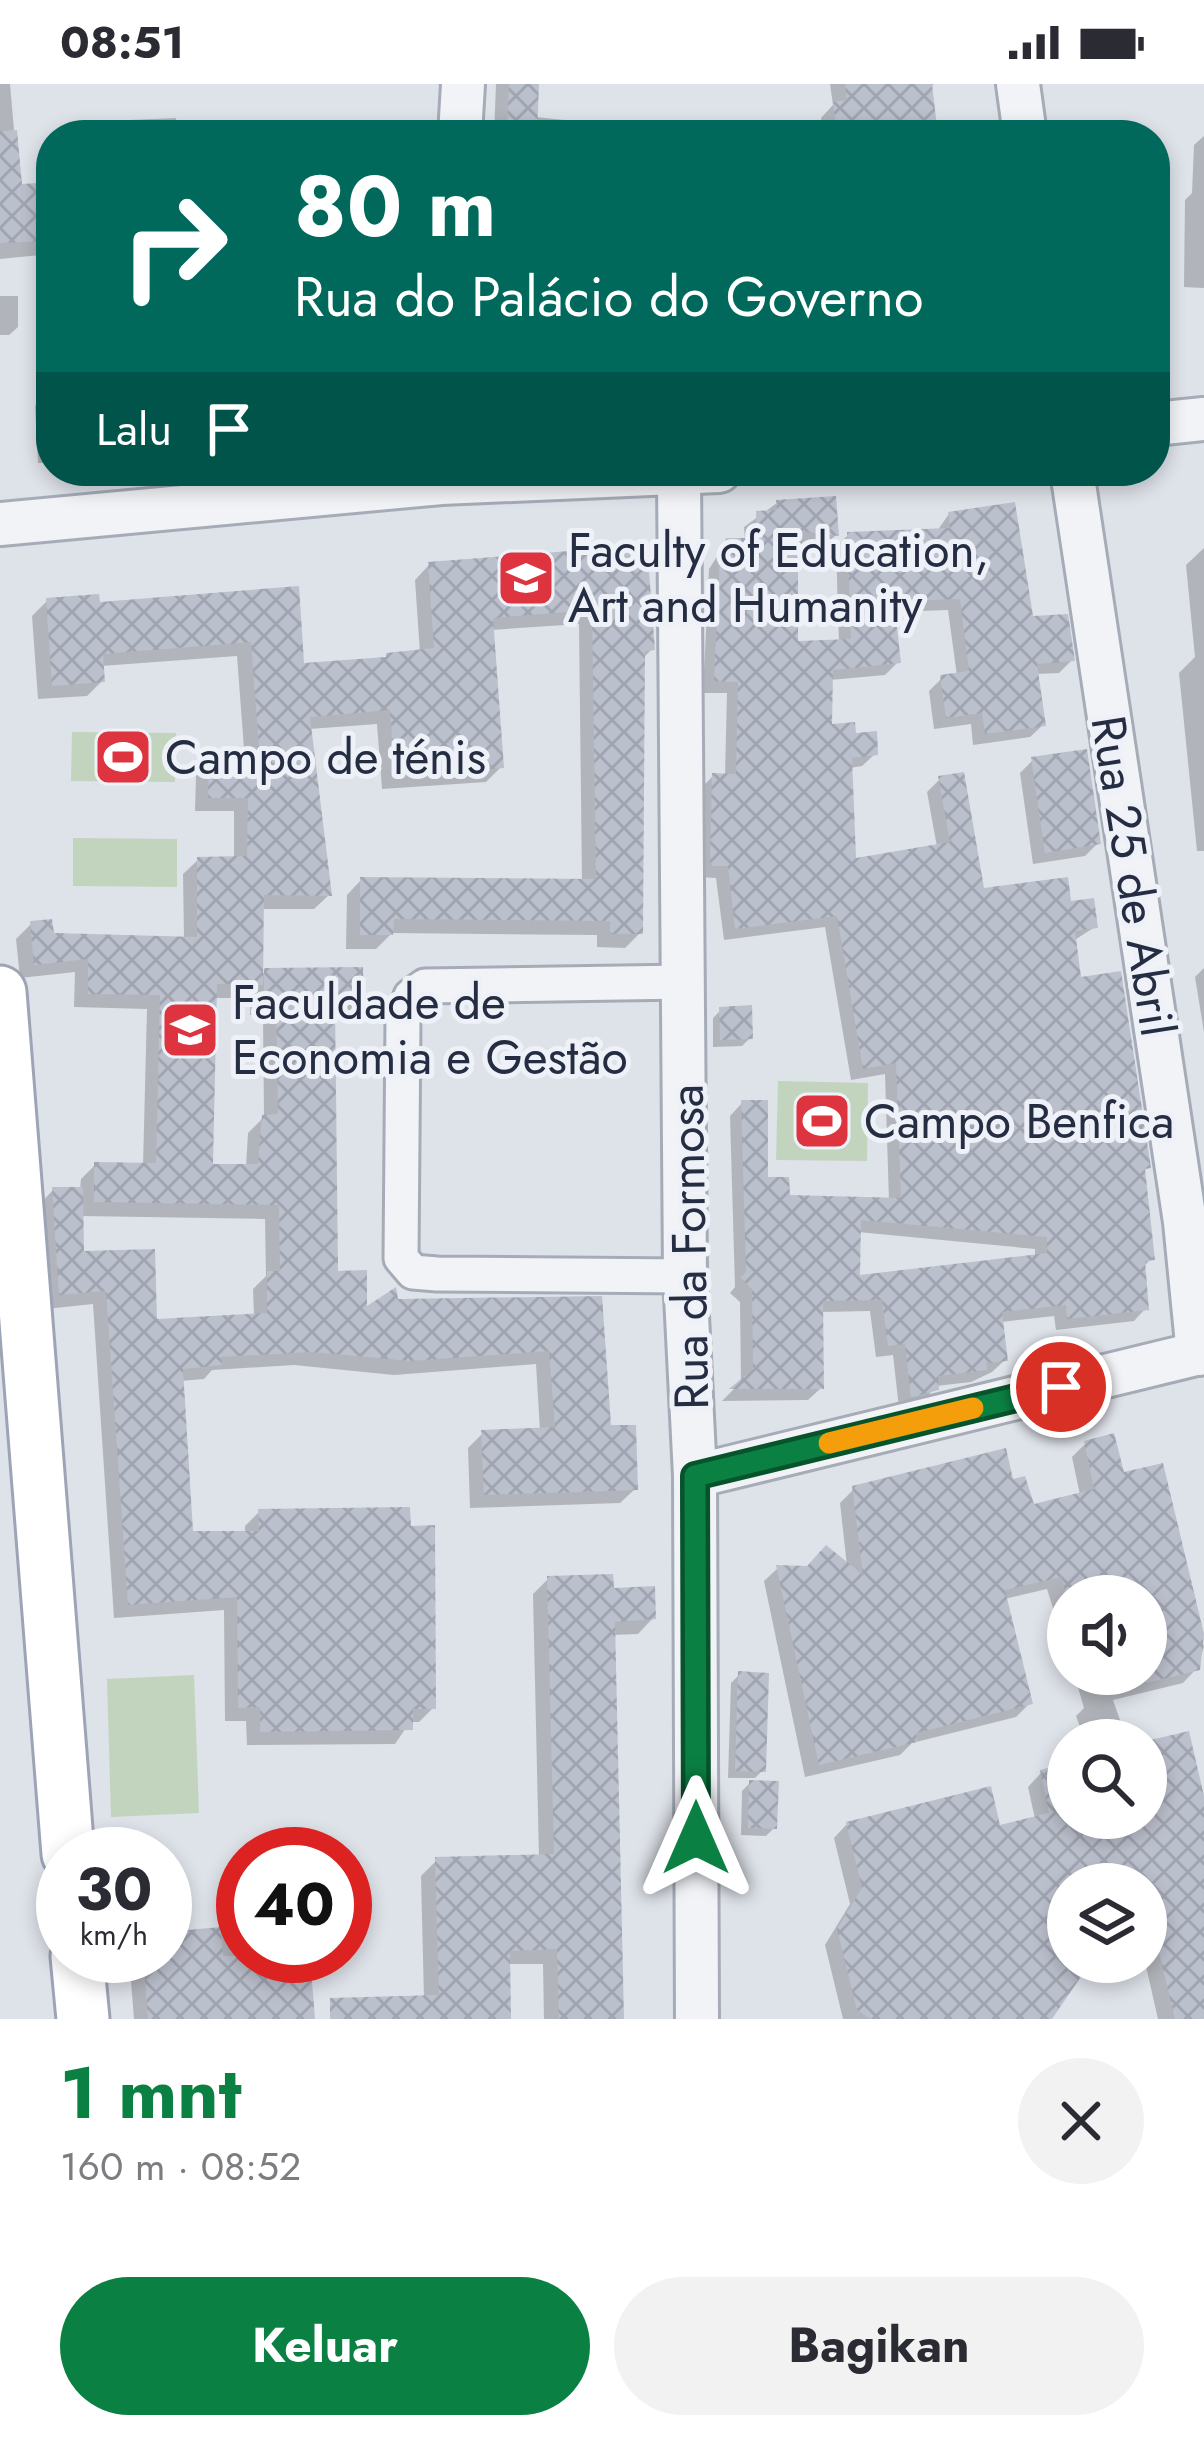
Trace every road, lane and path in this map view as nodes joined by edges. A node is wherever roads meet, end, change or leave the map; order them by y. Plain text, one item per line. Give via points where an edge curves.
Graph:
1 (463, 84) edge
2 (1018, 84) edge
3 (461, 120) edge
4 (1023, 120) edge
5 (1204, 419) edge
6 (1170, 422) edge
7 (357, 486) edge
8 (699, 486) edge
9 (1074, 486) edge
10 (0, 524) edge
11 (685, 982) junction
12 (0, 992) edge
13 (685, 1276) junction
14 (1201, 1353) edge
15 (695, 1476) junction
16 (66, 1827) edge
17 (80, 1983) edge
18 (83, 2019) edge
19 (697, 2019) edge

1 - 3 street
2 - 4 street
5 - 6 street
7 - 10 street
8 - 11 street, Rua da Formosa
9 - 14 street, Rua 25 de Abril
11 - 13 street, Rua da Formosa
11 - 13 street via 425,986 411,996 403,1018 401,1258 413,1272 437,1274
12 - 16 main road
13 - 15 street, Rua da Formosa
14 - 15 street
15 - 19 street, Rua da Formosa
17 - 18 main road

